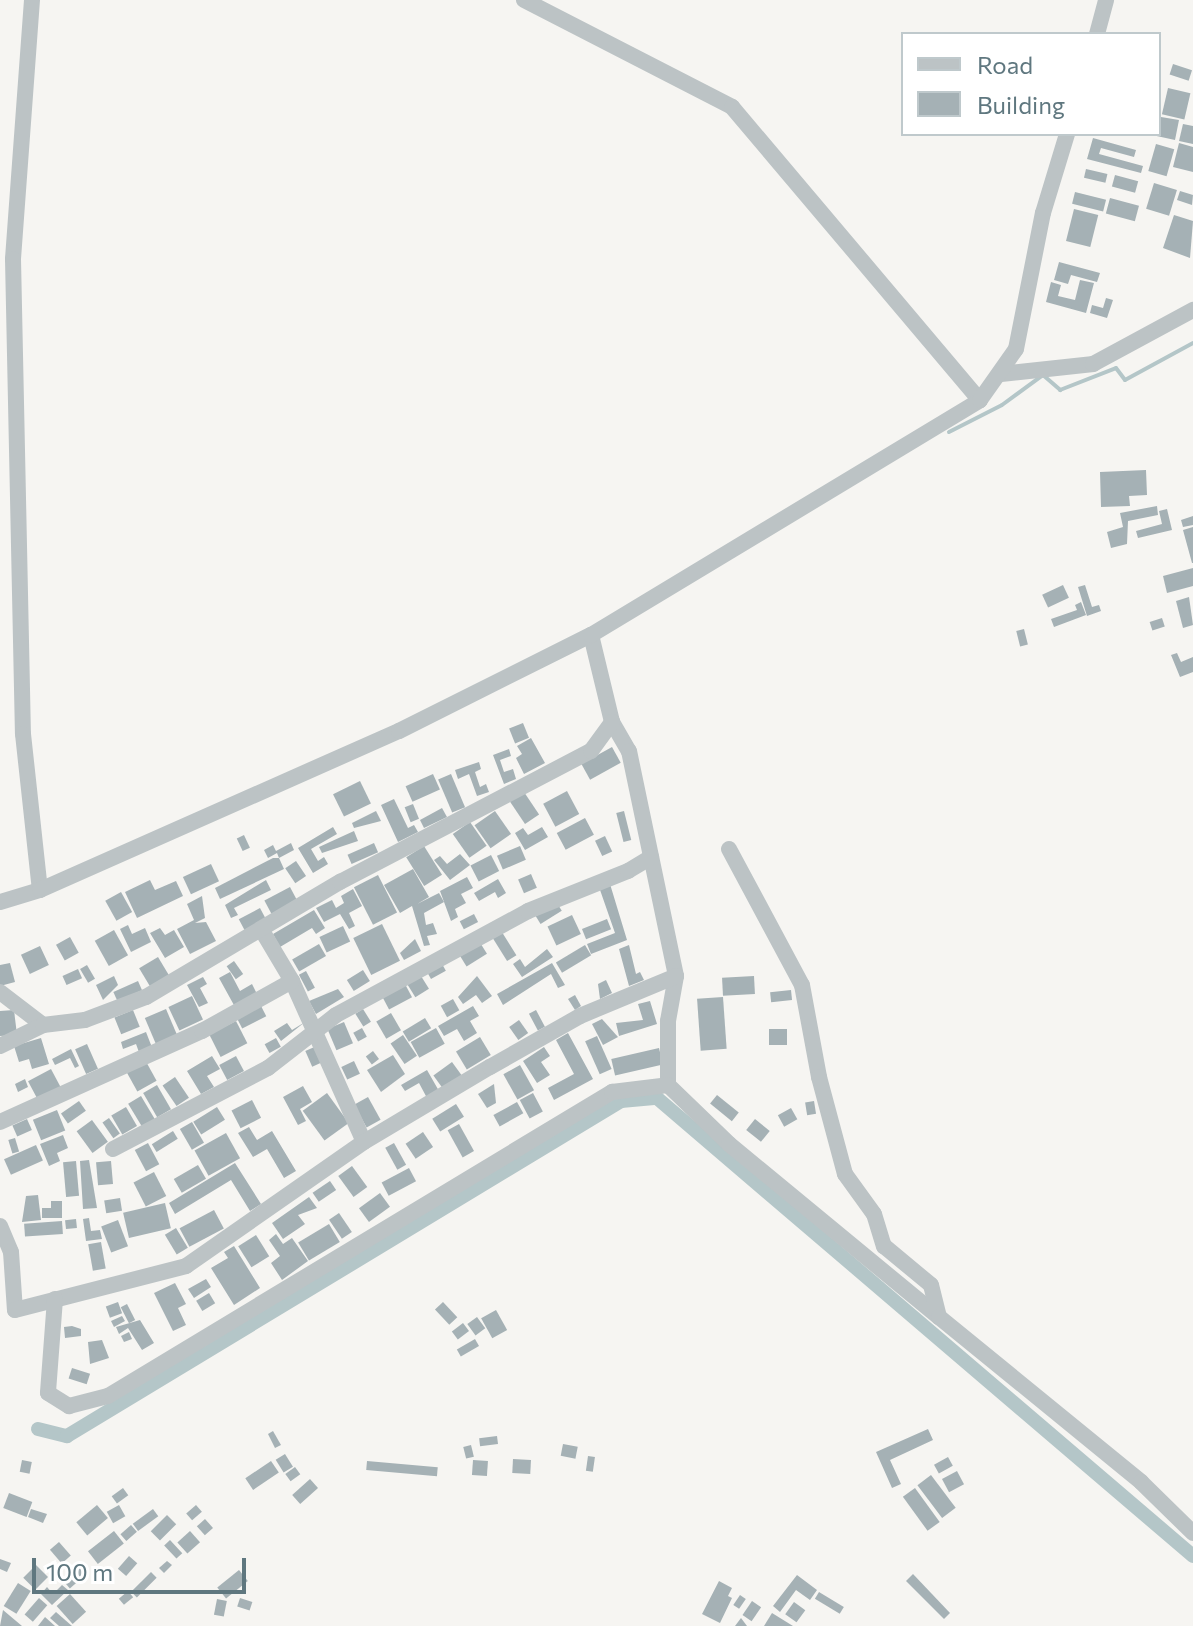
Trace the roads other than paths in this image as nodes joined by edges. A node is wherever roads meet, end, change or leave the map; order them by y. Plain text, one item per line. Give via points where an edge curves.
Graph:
1 (32, 0) edge
2 (524, 0) edge
3 (1106, 0) edge
4 (1098, 32) edge
5 (1066, 136) edge
6 (1193, 310) edge
7 (1001, 374) junction
8 (980, 400) junction
9 (591, 635) junction
10 (612, 722) junction
11 (729, 849) dead end
12 (651, 857) junction
13 (40, 890) junction
14 (0, 902) edge
15 (261, 929) junction
16 (676, 976) junction
17 (292, 981) junction
18 (0, 992) edge
19 (43, 1025) junction
20 (316, 1030) junction
21 (0, 1046) edge
22 (668, 1085) junction
23 (0, 1122) edge
24 (364, 1142) junction
25 (113, 1149) dead end
26 (0, 1226) edge
27 (55, 1299) junction
28 (8, 1312) edge
29 (939, 1317) junction
30 (1193, 1533) edge

1 - 13 street via 13,259 23,734
2 - 8 street via 732,107
3 - 4 street
5 - 7 street via 1043,213 1016,349
6 - 7 street via 1093,364
7 - 8 street
8 - 9 street
9 - 10 street
9 - 13 street via 399,731
10 - 12 street via 629,751
10 - 15 street via 591,751
11 - 29 street via 802,985 845,1174 874,1214 884,1246 931,1285
12 - 16 street
12 - 20 street via 528,911
13 - 14 street
15 - 17 street
15 - 19 street via 146,997 85,1020
16 - 22 street via 668,1021
16 - 24 street via 580,1016
17 - 20 street
17 - 23 street via 202,1031
18 - 19 street
19 - 21 street
20 - 24 street
20 - 25 street via 268,1068
22 - 27 street via 612,1092 108,1396 69,1406 48,1393
22 - 29 street via 729,1144
24 - 27 street via 186,1266
26 - 28 street via 11,1252
27 - 28 street
29 - 30 street via 1141,1482

